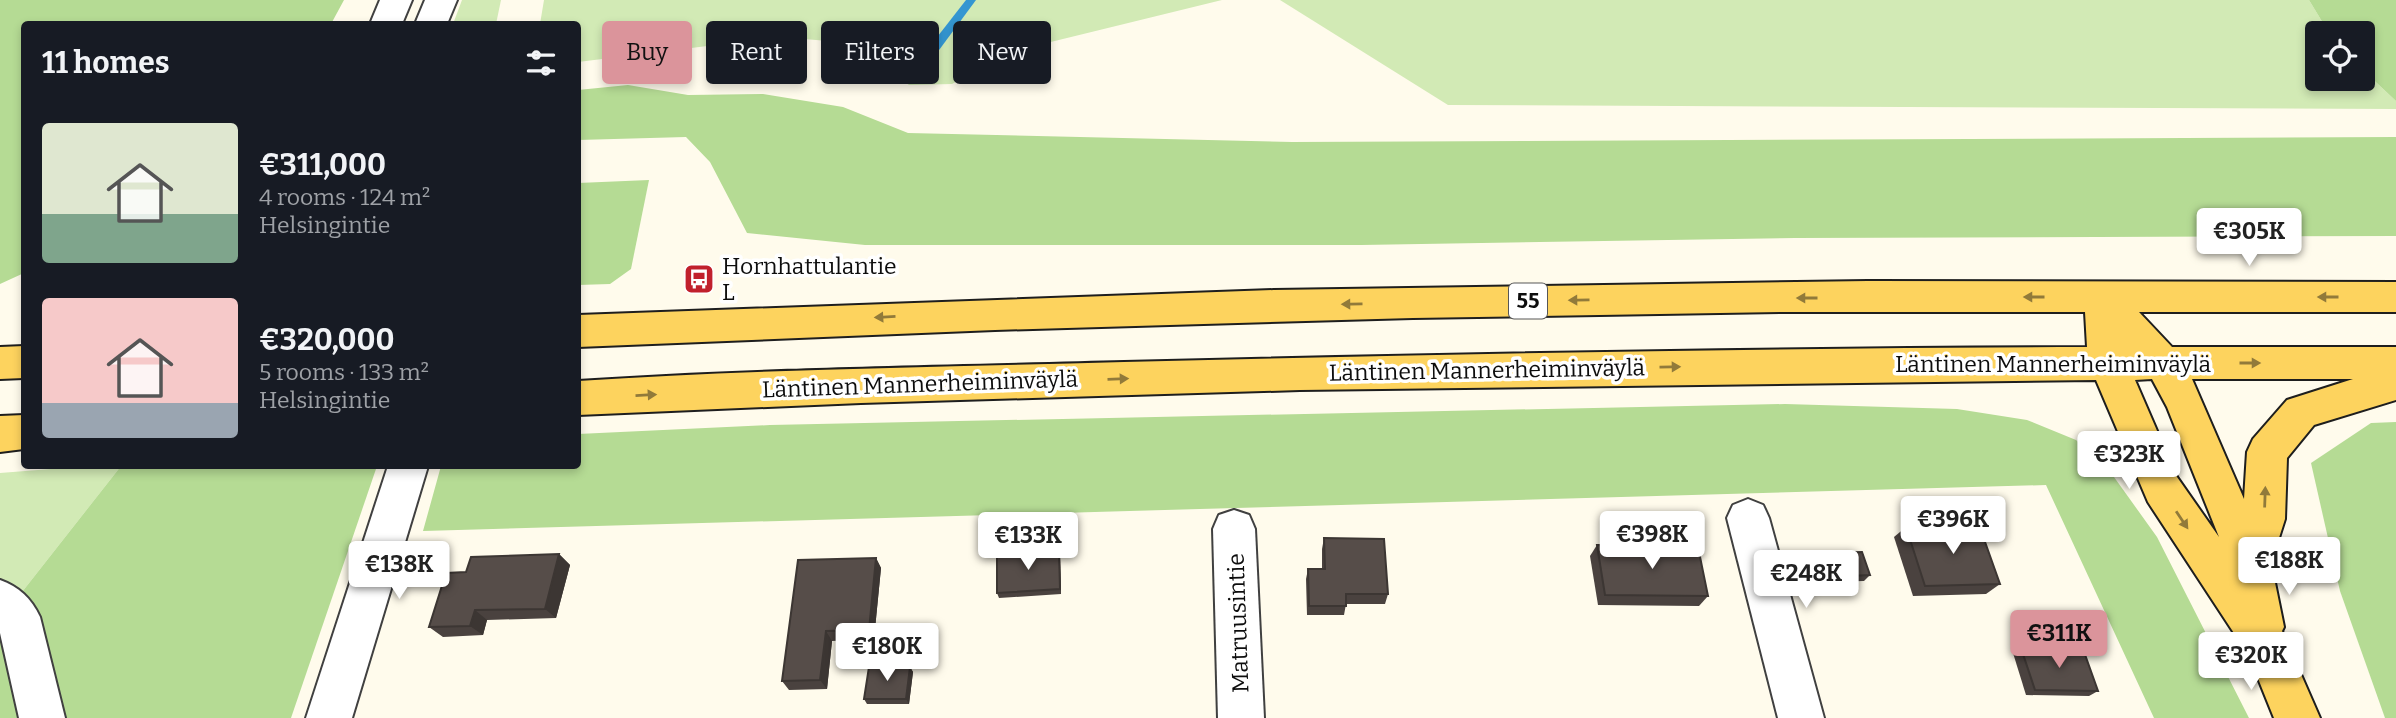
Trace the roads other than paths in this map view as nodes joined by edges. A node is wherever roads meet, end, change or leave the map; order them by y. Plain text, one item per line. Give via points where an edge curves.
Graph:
1 (396, 0) edge
2 (441, 0) edge
3 (387, 21) edge
4 (433, 21) edge
5 (2102, 297) junction
6 (2396, 297) edge
7 (581, 331) edge
8 (21, 362) edge
9 (2108, 362) junction
10 (2162, 362) junction
11 (0, 363) edge
12 (2396, 363) edge
13 (2396, 383) edge
14 (581, 398) edge
15 (21, 432) edge
16 (0, 434) edge
17 (407, 469) edge
18 (1748, 518) dead end
19 (1234, 529) dead end
20 (2250, 563) junction
21 (0, 600) edge
22 (2265, 642) junction
23 (42, 718) edge
24 (329, 718) edge
25 (1241, 718) edge
26 (1801, 718) edge
27 (2297, 718) edge

1 - 3 street
2 - 4 street
6 -> 5 main road
5 -> 7 main road, 55 via 1301,305
5 - 9 main road
5 - 10 main road
8 - 11 main road
9 - 10 main road, Läntinen Mannerheiminväylä
14 -> 9 main road, Läntinen Mannerheiminväylä via 1479,368
9 -> 22 main road via 2162,489
10 -> 12 main road, Läntinen Mannerheiminväylä
10 - 20 main road via 2185,401
20 -> 13 main road via 2264,519 2267,452 2301,412
15 - 16 main road
17 - 24 street
18 - 26 street
19 - 25 street, Matruusintie
20 - 22 main road
21 - 23 street via 18,617
22 - 27 main road

